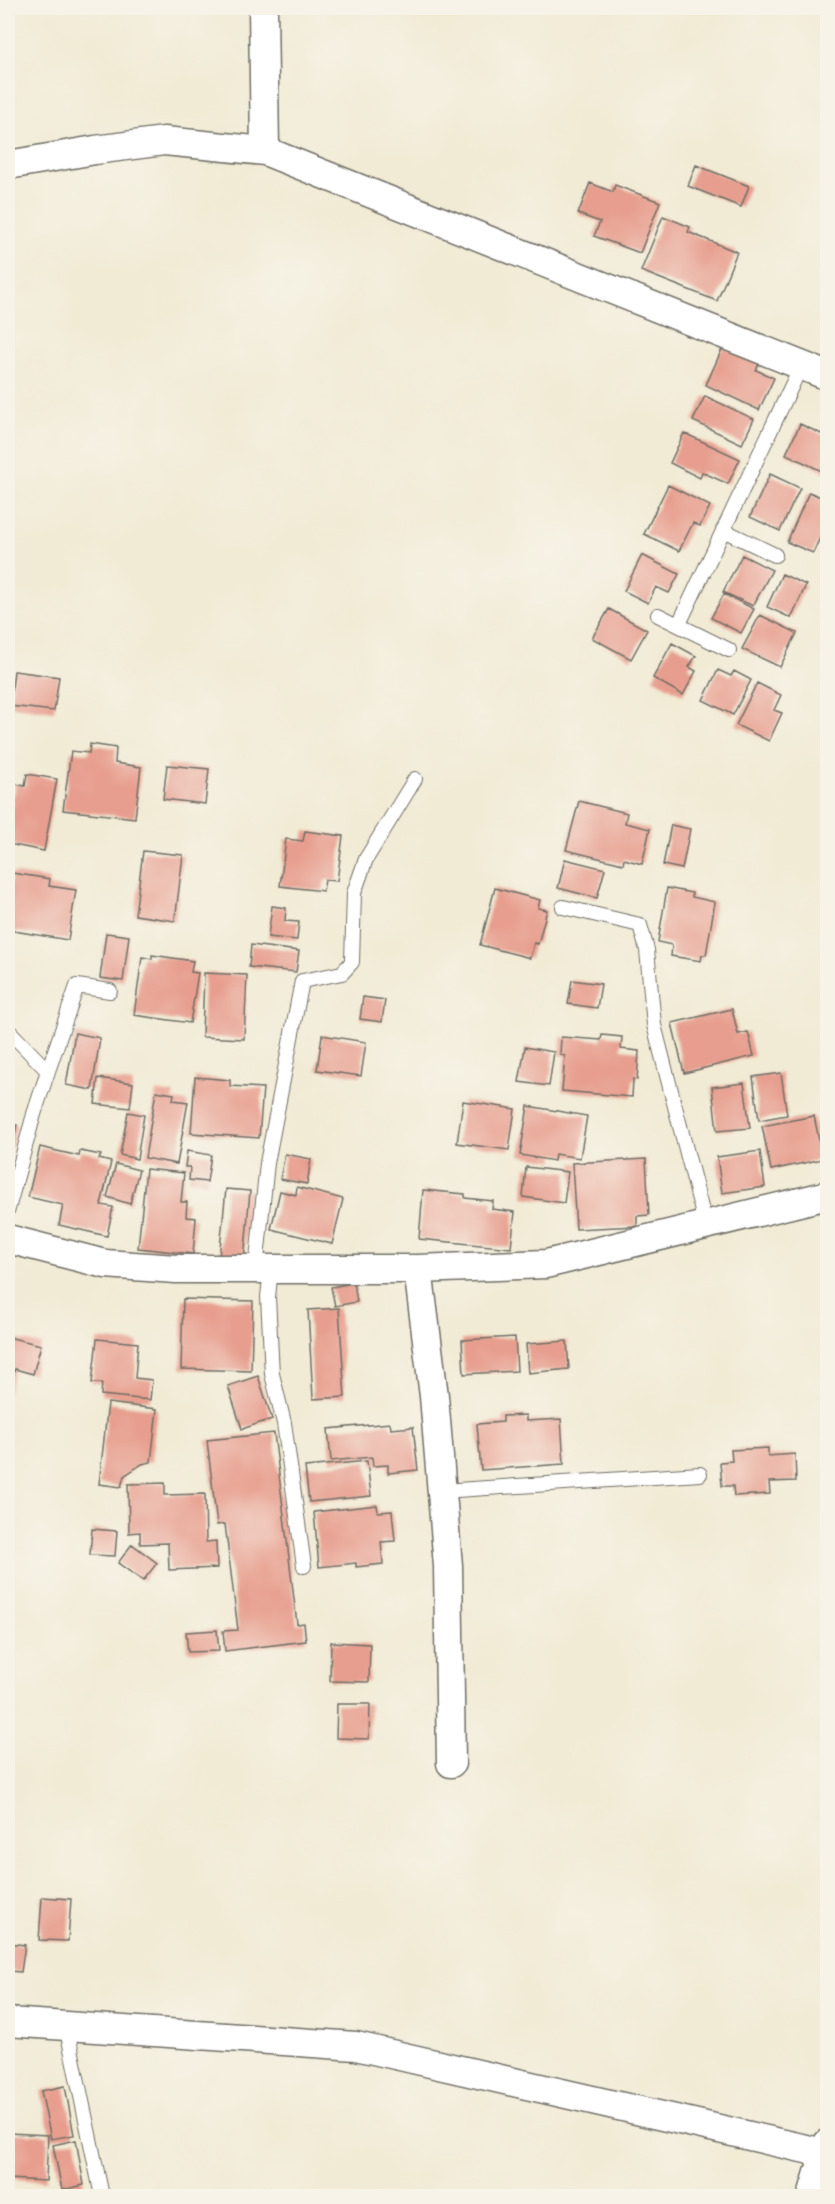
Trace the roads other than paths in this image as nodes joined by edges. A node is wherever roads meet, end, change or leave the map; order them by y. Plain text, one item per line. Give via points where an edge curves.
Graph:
1 (263, 8) edge
2 (265, 151) junction
3 (8, 165) edge
4 (801, 366) junction
5 (828, 376) edge
6 (723, 530) junction
7 (775, 555) dead end
8 (658, 615) dead end
9 (679, 624) junction
10 (729, 650) dead end
11 (415, 779) dead end
12 (563, 907) dead end
13 (110, 991) dead end
14 (8, 1030) edge
15 (48, 1071) junction
16 (828, 1195) edge
17 (8, 1209) edge
18 (705, 1223) junction
19 (8, 1239) edge
20 (264, 1269) junction
21 (418, 1269) junction
22 (700, 1474) dead end
23 (442, 1491) junction
24 (304, 1566) dead end
25 (451, 1763) dead end
26 (8, 2022) edge
27 (66, 2025) junction
28 (827, 2150) edge
29 (102, 2196) edge
30 (812, 2196) edge

1 - 2 street
2 - 3 street via 164,141
2 - 4 street
4 - 5 street
4 - 6 lane
6 - 7 lane
6 - 9 lane
8 - 9 lane
9 - 10 lane
11 - 20 lane via 366,859 354,893 352,962 342,973 302,981 267,1163
12 - 18 lane via 640,925 647,950 654,1025
13 - 15 lane via 77,986
14 - 15 lane
15 - 17 lane
16 - 18 street
18 - 21 street via 546,1264
19 - 20 street via 105,1264
20 - 21 street
20 - 24 lane via 272,1374 284,1423
21 - 23 street
22 - 23 lane
23 - 25 street via 448,1566
26 - 27 street
27 - 28 street via 356,2046
27 - 29 lane
28 - 30 street

